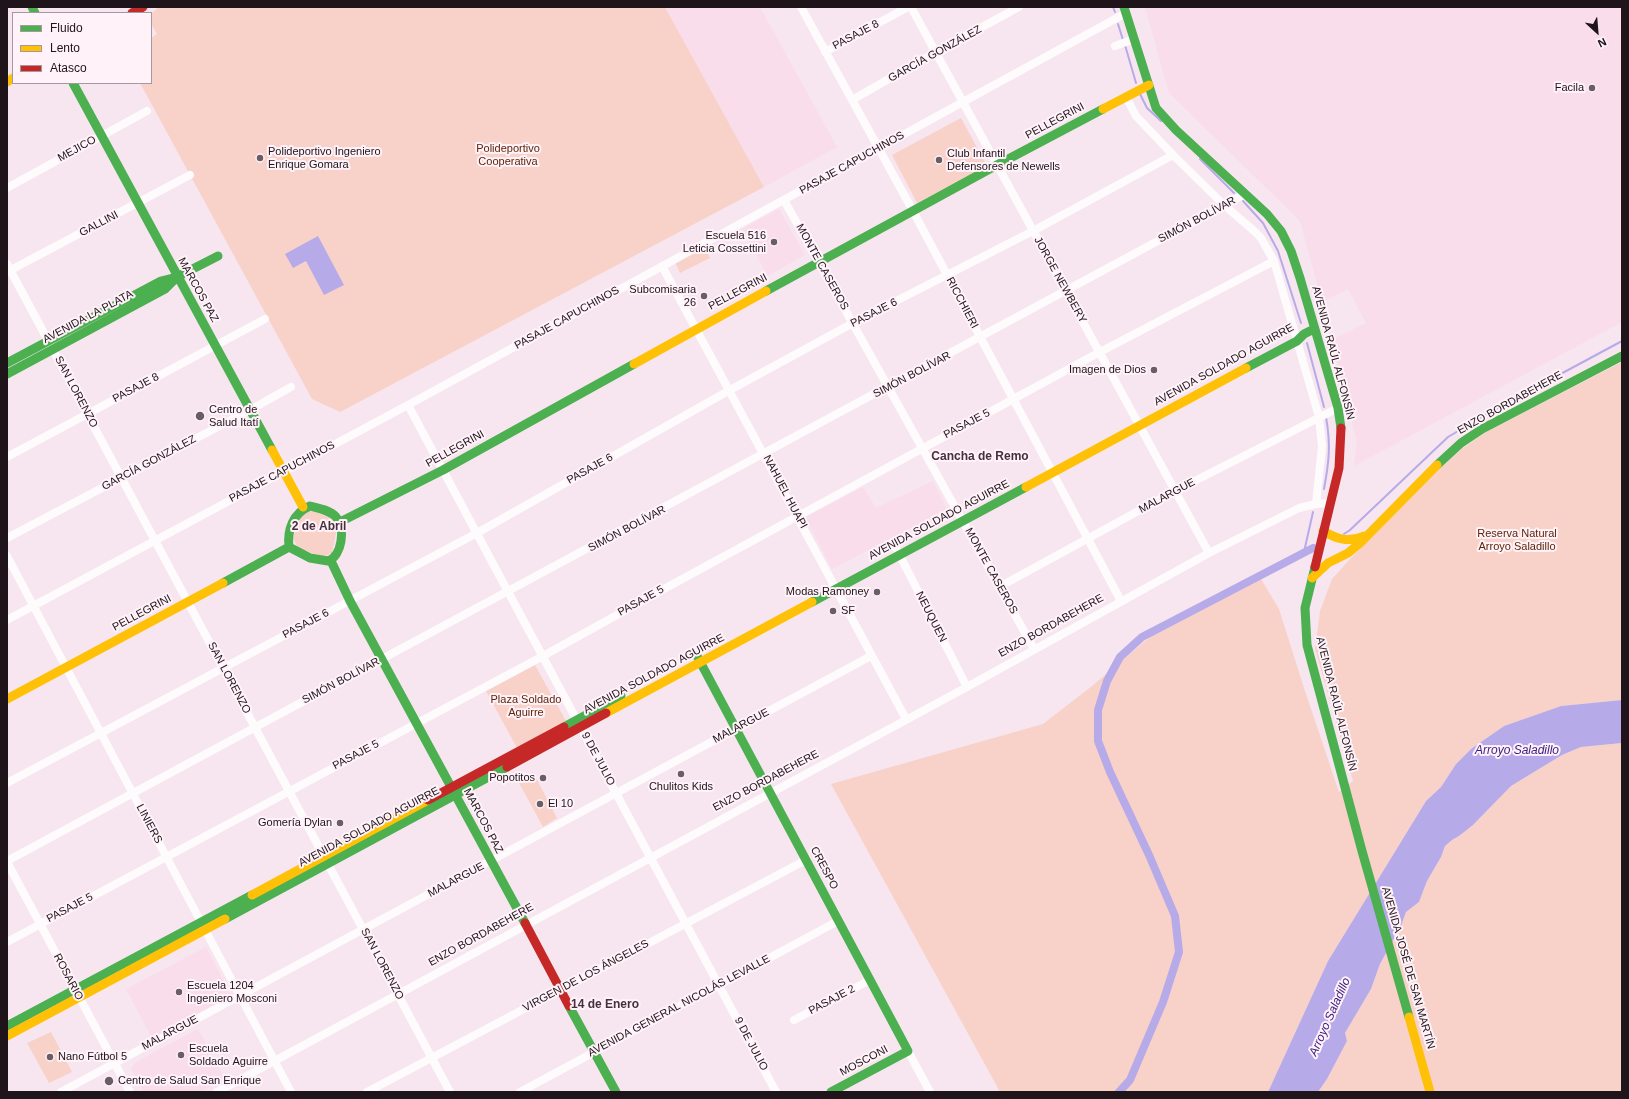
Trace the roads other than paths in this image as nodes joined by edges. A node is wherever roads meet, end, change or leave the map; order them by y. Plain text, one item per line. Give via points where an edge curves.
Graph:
1 (143, 7) edge
2 (801, 7) edge
3 (910, 7) edge
4 (1019, 7) edge
5 (1125, 10) edge
6 (134, 12) edge
7 (825, 52) junction
8 (936, 52) junction
9 (74, 84) edge
10 (1149, 85) junction
11 (1126, 97) junction
12 (852, 100) junction
13 (963, 102) junction
14 (147, 111) dead end
15 (101, 136) junction
16 (879, 148) junction
17 (1173, 155) junction
18 (997, 165) junction
19 (190, 175) dead end
20 (7, 188) edge
21 (1245, 194) junction
22 (784, 200) junction
23 (137, 203) junction
24 (1224, 205) junction
25 (913, 211) junction
26 (1033, 231) junction
27 (218, 256) dead end
28 (1274, 261) junction
29 (819, 262) junction
30 (662, 266) junction
31 (8, 269) edge
32 (948, 275) junction
33 (177, 277) junction
34 (1066, 291) junction
35 (265, 319) dead end
36 (853, 323) junction
37 (696, 329) junction
38 (1314, 329) junction
39 (1299, 336) junction
40 (981, 337) junction
41 (48, 341) junction
42 (215, 346) junction
43 (53, 350) junction
44 (1100, 352) junction
45 (1622, 356) edge
46 (7, 363) edge
47 (7, 374) edge
48 (291, 387) dead end
49 (889, 387) junction
50 (730, 390) junction
51 (1013, 399) junction
52 (408, 405) junction
53 (1338, 408) junction
54 (250, 410) junction
55 (87, 414) junction
56 (1319, 417) junction
57 (1138, 422) junction
58 (923, 448) junction
59 (764, 454) junction
60 (7, 457) edge
61 (1051, 469) junction
62 (443, 470) junction
63 (284, 472) junction
64 (122, 478) junction
65 (1175, 490) junction
66 (1331, 503) junction
67 (1316, 504) junction
68 (303, 508) junction
69 (797, 516) junction
70 (962, 517) junction
71 (340, 522) junction
72 (1324, 531) junction
73 (477, 533) junction
74 (1368, 534) junction
75 (7, 538) edge
76 (1088, 539) junction
77 (155, 541) junction
78 (1320, 543) junction
79 (289, 547) junction
80 (898, 552) junction
81 (1209, 553) junction
82 (7, 556) edge
83 (1336, 558) junction
84 (331, 561) junction
85 (1311, 579) junction
86 (835, 586) junction
87 (999, 587) junction
88 (508, 593) junction
89 (350, 601) junction
90 (1121, 601) junction
91 (188, 602) junction
92 (33, 606) junction
93 (7, 620) edge
94 (1034, 649) junction
95 (543, 656) junction
96 (871, 656) junction
97 (382, 659) junction
98 (699, 659) junction
99 (66, 667) junction
100 (224, 668) junction
101 (967, 686) junction
102 (7, 699) edge
103 (906, 719) junction
104 (416, 723) junction
105 (579, 723) junction
106 (256, 727) junction
107 (736, 729) junction
108 (101, 733) junction
109 (7, 783) edge
110 (290, 790) junction
111 (453, 791) junction
112 (770, 792) junction
113 (132, 793) junction
114 (616, 793) junction
115 (1362, 851) joint
116 (166, 857) junction
117 (650, 857) junction
118 (327, 859) junction
119 (806, 860) junction
120 (7, 861) edge
121 (491, 861) junction
122 (838, 921) junction
123 (686, 923) junction
124 (40, 924) junction
125 (526, 925) junction
126 (203, 926) junction
127 (364, 929) junction
128 (7, 942) edge
129 (870, 980) junction
130 (719, 985) junction
131 (561, 990) junction
132 (77, 993) junction
133 (398, 995) junction
134 (240, 996) junction
135 (794, 1020) dead end
136 (7, 1026) edge
137 (7, 1036) edge
138 (908, 1051) junction
139 (594, 1052) junction
140 (432, 1058) junction
141 (275, 1061) junction
142 (114, 1064) junction
143 (61, 1092) edge
144 (130, 1092) edge
145 (217, 1092) edge
146 (291, 1092) edge
147 (367, 1092) edge
148 (450, 1092) edge
149 (520, 1092) edge
150 (616, 1092) edge
151 (776, 1092) edge
152 (831, 1092) edge
153 (930, 1092) edge
154 (1430, 1092) edge

1 - 6 street
2 - 7 street, RICCHIERI
3 - 7 street, PASAJE 8
3 - 8 street, JORGE NEWBERY
4 - 8 street, GARCÍA GONZÁLEZ
5 - 10 street, AVENIDA RAÚL ALFONSÍN via 1124,42
5 - 13 street, PASAJE CAPUCHINOS
7 - 12 street, RICCHIERI
8 - 12 street, GARCÍA GONZÁLEZ
8 - 13 street, JORGE NEWBERY
9 - 15 street, MARCOS PAZ
10 - 11 street, PELLEGRINI
10 - 21 street, AVENIDA RAÚL ALFONSÍN via 1156,108
11 - 17 street via 1136,116
11 - 18 street, PELLEGRINI
12 - 16 street, RICCHIERI
13 - 16 street, PASAJE CAPUCHINOS
13 - 18 street, JORGE NEWBERY
14 - 15 street, MEJICO
15 - 20 street, MEJICO
15 - 23 street, MARCOS PAZ
16 - 22 street, PASAJE CAPUCHINOS
16 - 25 street, RICCHIERI
17 - 24 street
17 - 26 street, PASAJE 6
18 - 25 street, PELLEGRINI
18 - 26 street, JORGE NEWBERY
19 - 23 street, GALLINI
21 - 24 street, SIMÓN BOLÍVAR
21 - 38 street, AVENIDA RAÚL ALFONSÍN via 1281,231 1291,251
22 - 29 street, MONTE CASEROS
22 - 30 street, PASAJE CAPUCHINOS
23 - 31 street, GALLINI
23 - 33 street, MARCOS PAZ
24 - 28 street via 1261,238
24 - 34 street, SIMÓN BOLÍVAR
25 - 29 street, PELLEGRINI
25 - 32 street, RICCHIERI
26 - 32 street, PASAJE 6
26 - 34 street, JORGE NEWBERY
27 - 33 street, AVENIDA LA PLATA
28 - 39 street
28 - 44 street, PASAJE 5
29 - 36 street, MONTE CASEROS
29 - 37 street, PELLEGRINI
30 - 37 street, NAHUEL HUAPI
30 - 52 street, PASAJE CAPUCHINOS
31 - 41 street, SAN LORENZO
32 - 36 street, PASAJE 6
32 - 40 street, RICCHIERI
33 - 41 street, AVENIDA LA PLATA via 160,281
33 - 42 street, MARCOS PAZ
33 - 43 street, AVENIDA LA PLATA via 165,289
34 - 40 street, SIMÓN BOLÍVAR
34 - 44 street, JORGE NEWBERY
35 - 42 street, PASAJE 8
36 - 49 street, MONTE CASEROS
36 - 50 street, PASAJE 6
37 - 50 street, NAHUEL HUAPI
37 - 62 street, PELLEGRINI
38 - 39 street, AVENIDA SOLDADO AGUIRRE
38 - 53 street, AVENIDA RAÚL ALFONSÍN
39 - 56 street
39 - 57 street, AVENIDA SOLDADO AGUIRRE
40 - 49 street, SIMÓN BOLÍVAR
40 - 51 street, RICCHIERI
41 - 43 street, SAN LORENZO
41 - 46 street, AVENIDA LA PLATA
42 - 54 street, MARCOS PAZ
42 - 55 street, PASAJE 8
43 - 47 street, AVENIDA LA PLATA
43 - 55 street, SAN LORENZO
44 - 51 street, PASAJE 5
44 - 57 street, JORGE NEWBERY
45 - 74 street, ENZO BORDABEHERE via 1486,427 1461,443
48 - 54 street, GARCÍA GONZÁLEZ
49 - 58 street, MONTE CASEROS
49 - 59 street, SIMÓN BOLÍVAR
50 - 59 street, NAHUEL HUAPI
50 - 73 street, PASAJE 6
51 - 58 street, PASAJE 5
51 - 61 street, RICCHIERI
52 - 62 street, 9 DE JULIO
52 - 63 street, PASAJE CAPUCHINOS
53 - 56 street, MALARGUE
53 - 66 street, AVENIDA RAÚL ALFONSÍN via 1341,448
54 - 63 street, MARCOS PAZ
54 - 64 street, GARCÍA GONZÁLEZ
55 - 60 street, PASAJE 8
55 - 64 street, SAN LORENZO
56 - 65 street, MALARGUE
56 - 67 street via 1322,446
57 - 61 street, AVENIDA SOLDADO AGUIRRE
57 - 65 street, JORGE NEWBERY
58 - 69 street, PASAJE 5
58 - 70 street, MONTE CASEROS
59 - 69 street, NAHUEL HUAPI
59 - 88 street, SIMÓN BOLÍVAR
61 - 70 street, AVENIDA SOLDADO AGUIRRE
61 - 76 street, RICCHIERI
62 - 71 street, PELLEGRINI
62 - 73 street, 9 DE JULIO
63 - 68 street, MARCOS PAZ
63 - 77 street, PASAJE CAPUCHINOS
64 - 75 street, GARCÍA GONZÁLEZ
64 - 77 street, SAN LORENZO
65 - 76 street, MALARGUE
65 - 81 street, JORGE NEWBERY
66 - 67 street, ENZO BORDABEHERE
66 - 72 street, AVENIDA RAÚL ALFONSÍN
67 - 81 street, ENZO BORDABEHERE via 1299,508
68 - 71 street via 310,506 334,515
68 - 79 street via 297,512 289,534
69 - 86 street, NAHUEL HUAPI
69 - 95 street, PASAJE 5
70 - 80 street, AVENIDA SOLDADO AGUIRRE
70 - 87 street, MONTE CASEROS
71 - 84 street via 342,531 336,556
72 - 74 street, ENZO BORDABEHERE via 1351,542
72 - 78 street, AVENIDA RAÚL ALFONSÍN
73 - 88 street, 9 DE JULIO
73 - 89 street, PASAJE 6
74 - 83 street, ENZO BORDABEHERE via 1348,553
76 - 87 street, MALARGUE
76 - 90 street, RICCHIERI
77 - 91 street, SAN LORENZO
77 - 92 street, PASAJE CAPUCHINOS
78 - 83 street via 1325,551
78 - 85 street, AVENIDA RAÚL ALFONSÍN
79 - 84 street via 298,554 324,562
79 - 91 street, PELLEGRINI
80 - 86 street, AVENIDA SOLDADO AGUIRRE
80 - 101 street, NEUQUEN
81 - 90 street, ENZO BORDABEHERE
82 - 92 street, LINIERS
83 - 85 street, ENZO BORDABEHERE
84 - 89 street, MARCOS PAZ
85 - 115 street, AVENIDA RAÚL ALFONSÍN via 1305,608 1307,645
86 - 96 street, NAHUEL HUAPI
86 - 98 street, AVENIDA SOLDADO AGUIRRE
87 - 94 street, MONTE CASEROS
88 - 95 street, 9 DE JULIO
88 - 97 street, SIMÓN BOLÍVAR
89 - 97 street, MARCOS PAZ
89 - 100 street, PASAJE 6
90 - 94 street, ENZO BORDABEHERE
91 - 99 street, PELLEGRINI
91 - 100 street, SAN LORENZO
92 - 93 street, PASAJE CAPUCHINOS
92 - 99 street, LINIERS
94 - 101 street, ENZO BORDABEHERE
95 - 104 street, PASAJE 5
95 - 105 street, 9 DE JULIO
96 - 103 street, NAHUEL HUAPI
96 - 107 street, MALARGUE
97 - 104 street, MARCOS PAZ
97 - 106 street, SIMÓN BOLÍVAR
98 - 105 street, AVENIDA SOLDADO AGUIRRE
98 - 107 street, CRESPO
99 - 102 street, PELLEGRINI
99 - 108 street, LINIERS
100 - 106 street, SAN LORENZO
100 - 108 street, PASAJE 6
101 - 103 street, ENZO BORDABEHERE
103 - 112 street, ENZO BORDABEHERE
104 - 110 street, PASAJE 5
104 - 111 street, MARCOS PAZ
105 - 111 street, AVENIDA SOLDADO AGUIRRE
105 - 114 street, 9 DE JULIO
106 - 110 street, SAN LORENZO
106 - 113 street, SIMÓN BOLÍVAR
107 - 112 street, CRESPO
107 - 114 street, MALARGUE
108 - 109 street, PASAJE 6
108 - 113 street, LINIERS
110 - 116 street, PASAJE 5
110 - 118 street, SAN LORENZO
111 - 118 street, AVENIDA SOLDADO AGUIRRE
111 - 121 street, MARCOS PAZ
112 - 117 street, ENZO BORDABEHERE
112 - 119 street, CRESPO
113 - 116 street, LINIERS
113 - 120 street, SIMÓN BOLÍVAR
114 - 117 street, 9 DE JULIO
114 - 121 street, MALARGUE
115 - 154 street, AVENIDA JOSÉ DE SAN MARTÍN
116 - 124 street, PASAJE 5
116 - 126 street, LINIERS
117 - 123 street, 9 DE JULIO
117 - 125 street, ENZO BORDABEHERE
118 - 126 street, AVENIDA SOLDADO AGUIRRE
118 - 127 street, SAN LORENZO
119 - 122 street, CRESPO
119 - 123 street, VIRGEN DE LOS ÁNGELES
120 - 124 street, ROSARIO
121 - 125 street, MARCOS PAZ
121 - 127 street, MALARGUE
122 - 129 street, CRESPO
122 - 130 street, AVENIDA GENERAL NICOLÁS LEVALLE
123 - 130 street, 9 DE JULIO
123 - 131 street, VIRGEN DE LOS ÁNGELES
124 - 128 street, PASAJE 5
124 - 132 street, ROSARIO
125 - 131 street, MARCOS PAZ
125 - 133 street, ENZO BORDABEHERE
126 - 132 street, AVENIDA SOLDADO AGUIRRE
126 - 134 street, LINIERS
127 - 133 street, SAN LORENZO
127 - 134 street, MALARGUE
129 - 135 street, PASAJE 2
129 - 138 street, CRESPO
130 - 139 street, AVENIDA GENERAL NICOLÁS LEVALLE
130 - 151 street, 9 DE JULIO
131 - 139 street, MARCOS PAZ
131 - 140 street, VIRGEN DE LOS ÁNGELES
132 - 136 street, AVENIDA SOLDADO AGUIRRE
132 - 137 street, AVENIDA SOLDADO AGUIRRE
132 - 142 street, ROSARIO
133 - 140 street, SAN LORENZO
133 - 141 street, ENZO BORDABEHERE
134 - 141 street, LINIERS
134 - 142 street, MALARGUE
138 - 152 street, MOSCONI
138 - 153 street, CRESPO
139 - 149 street, AVENIDA GENERAL NICOLÁS LEVALLE
139 - 150 street, MARCOS PAZ
140 - 147 street, VIRGEN DE LOS ÁNGELES
140 - 148 street, SAN LORENZO
141 - 145 street, ENZO BORDABEHERE
141 - 146 street, LINIERS
142 - 143 street, MALARGUE
142 - 144 street, ROSARIO

